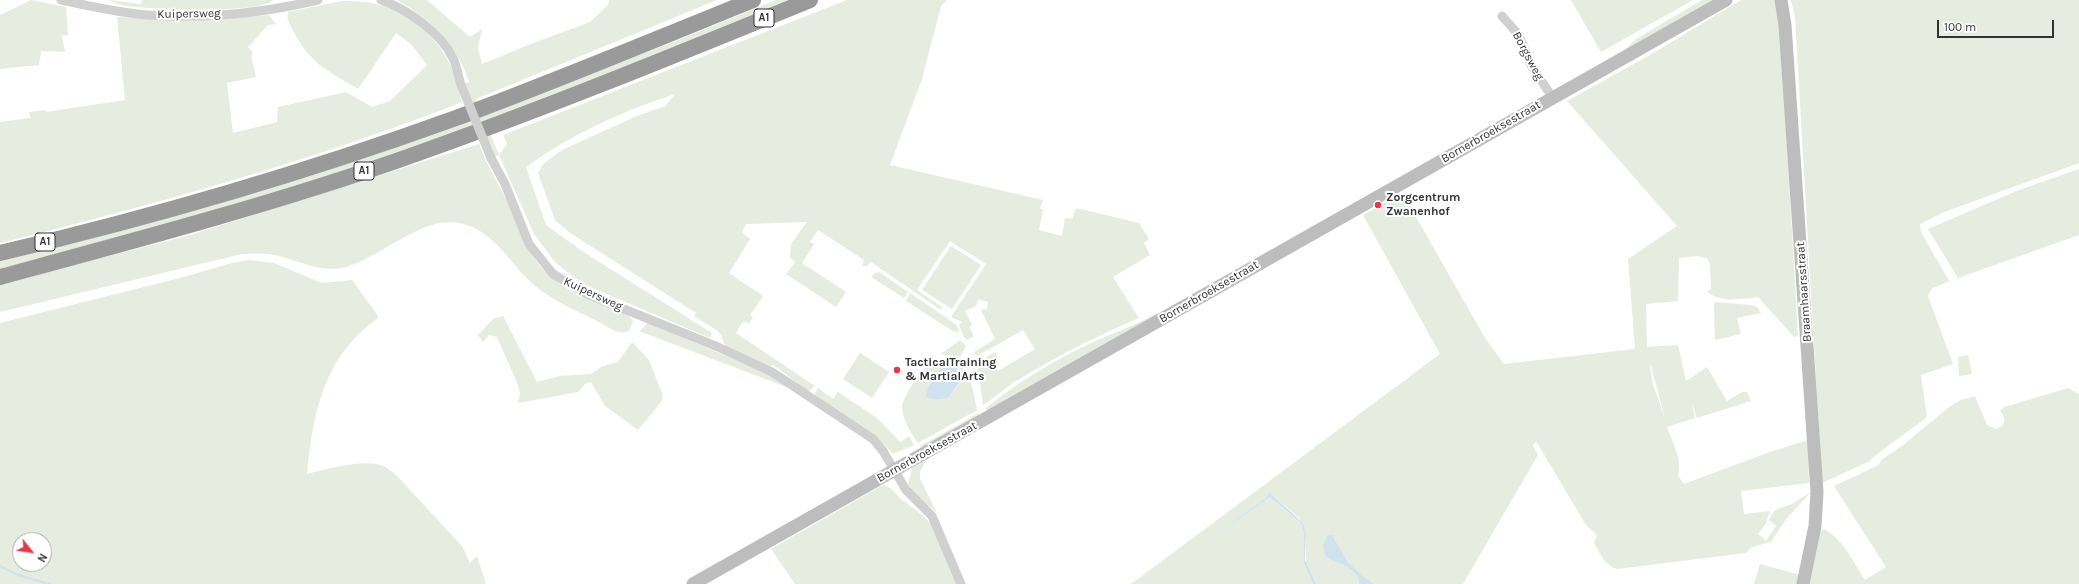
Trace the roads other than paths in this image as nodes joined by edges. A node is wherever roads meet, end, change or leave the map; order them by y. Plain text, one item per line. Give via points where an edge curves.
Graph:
1 (61, 0) edge
2 (318, 0) edge
3 (382, 0) edge
4 (753, 0) edge
5 (810, 0) edge
6 (1726, 0) edge
7 (1781, 0) edge
8 (1502, 16) dead end
9 (1552, 97) junction
10 (0, 253) edge
11 (0, 277) edge
12 (895, 470) junction
13 (693, 584) edge
14 (961, 584) edge
15 (1803, 584) edge

1 - 2 street, Kuipersweg via 133,13 188,15 245,12 294,6
3 - 12 street, Kuipersweg, bridge via 408,12 438,39 453,59 491,158 505,184 530,244 553,274 587,294 718,347 772,372 873,439
4 - 10 highway, A1 via 510,97 375,145 134,220
5 - 11 highway, A1 via 396,161 219,217
6 - 9 main road, Bornerbroeksestraat
7 - 15 main road, Braamhaarsstraat via 1786,30 1817,492 1815,526
8 - 9 street, Borgsweg via 1518,34 1528,61
9 - 12 main road, Bornerbroeksestraat
12 - 13 main road, Bornerbroeksestraat
12 - 14 street, Kuipersweg via 906,490 934,520

